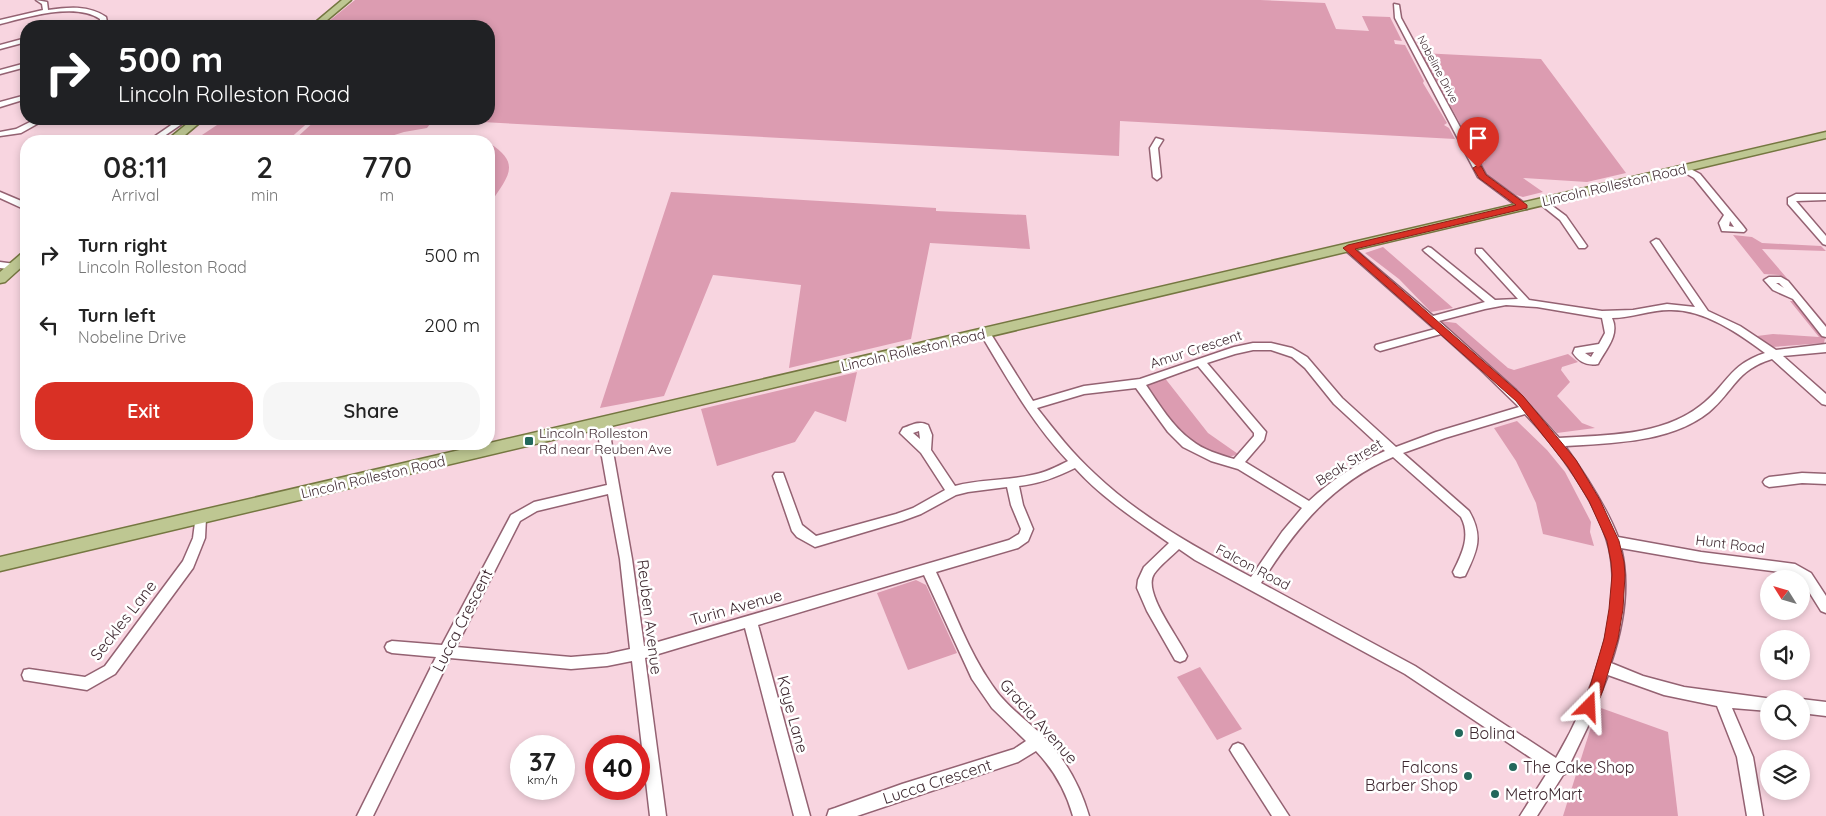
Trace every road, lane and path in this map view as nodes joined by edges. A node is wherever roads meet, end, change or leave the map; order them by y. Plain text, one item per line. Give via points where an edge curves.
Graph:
1 (39, 0) edge
2 (347, 0) edge
3 (1396, 5) dead end
4 (45, 9) junction
5 (104, 20) edge
6 (322, 20) edge
7 (0, 22) edge
8 (20, 42) edge
9 (0, 47) edge
10 (20, 67) edge
11 (0, 72) edge
12 (20, 99) edge
13 (0, 105) edge
14 (30, 125) edge
15 (176, 125) edge
16 (191, 125) edge
17 (0, 134) edge
18 (161, 135) edge
19 (179, 135) edge
20 (1826, 136) edge
21 (1159, 140) dead end
22 (1685, 168) junction
23 (1157, 177) dead end
24 (0, 195) edge
25 (1826, 197) edge
26 (1543, 202) junction
27 (20, 204) edge
28 (1524, 206) junction
29 (1729, 215) dead end
30 (1656, 242) dead end
31 (1826, 242) edge
32 (1582, 246) dead end
33 (1351, 247) junction
34 (1428, 250) dead end
35 (1479, 251) dead end
36 (20, 262) edge
37 (0, 265) edge
38 (14, 267) junction
39 (0, 278) edge
40 (1796, 297) dead end
41 (1526, 302) junction
42 (1493, 304) junction
43 (1703, 312) junction
44 (1605, 314) junction
45 (1432, 320) junction
46 (1443, 330) junction
47 (986, 333) junction
48 (1826, 334) edge
49 (1380, 347) dead end
50 (1601, 347) dead end
51 (1826, 348) edge
52 (1772, 354) junction
53 (1200, 362) junction
54 (1138, 383) junction
55 (1826, 401) edge
56 (1030, 406) junction
57 (1528, 409) junction
58 (602, 424) junction
59 (1554, 442) junction
60 (495, 449) edge
61 (491, 450) edge
62 (925, 450) dead end
63 (1393, 452) junction
64 (1075, 463) junction
65 (1237, 464) junction
66 (779, 476) dead end
67 (1826, 479) edge
68 (1769, 482) dead end
69 (1012, 483) junction
70 (613, 488) junction
71 (952, 492) junction
72 (1310, 507) junction
73 (200, 518) junction
74 (1613, 541) junction
75 (1177, 543) junction
76 (0, 564) edge
77 (928, 569) junction
78 (1460, 572) dead end
79 (1253, 585) junction
80 (1826, 607) edge
81 (750, 621) junction
82 (392, 648) dead end
83 (446, 652) junction
84 (637, 654) junction
85 (1180, 656) dead end
86 (1603, 666) junction
87 (28, 675) dead end
88 (1722, 701) junction
89 (1760, 703) edge
90 (1810, 707) edge
91 (1826, 709) edge
92 (1038, 742) junction
93 (1238, 750) dead end
94 (1560, 769) junction
95 (365, 816) edge
96 (658, 816) edge
97 (802, 816) edge
98 (835, 816) edge
99 (1082, 816) edge
100 (1281, 816) edge
101 (1528, 816) edge
102 (1755, 816) edge

1 - 4 street via 45,3
2 - 6 main road
3 - 28 street, Nobeline Drive via 1398,18 1482,176
4 - 5 street via 90,10 103,16
4 - 7 street
8 - 9 street
10 - 11 street
12 - 13 street
14 - 17 street
15 - 18 street
16 - 19 main road
20 - 22 main road, Lincoln Rolleston Road
21 - 23 street via 1154,148
22 - 26 main road, Lincoln Rolleston Road
22 - 29 street via 1697,176
24 - 27 street
25 - 31 street via 1796,197 1792,200 1792,204
26 - 28 main road, Lincoln Rolleston Road
26 - 32 street via 1562,218
28 - 33 main road, Lincoln Rolleston Road
30 - 43 street
33 - 45 street
33 - 47 main road, Lincoln Rolleston Road
34 - 42 street
35 - 41 street
36 - 38 main road
37 - 38 street
38 - 39 main road
40 - 48 street
41 - 42 street
41 - 44 street
42 - 45 street
43 - 44 street via 1665,307
43 - 52 street via 1735,328
44 - 50 street via 1611,333
45 - 46 street
46 - 49 street
46 - 57 street
47 - 56 street, Falcon Road
47 - 58 main road, Lincoln Rolleston Road
51 - 52 street
52 - 55 street
52 - 59 street via 1745,367 1708,407 1679,424 1629,436
53 - 54 street, Amur Crescent
53 - 63 street, Amur Crescent via 1255,346 1290,351 1303,360 1338,401
53 - 65 street via 1260,432 1258,440
54 - 56 street, Amur Crescent via 1083,390
54 - 65 street via 1187,444 1215,458
56 - 64 street, Falcon Road
57 - 59 street
57 - 63 street, Beak Street via 1444,433
58 - 60 main road, Lincoln Rolleston Road
58 - 70 street, Reuben Avenue
59 - 74 street via 1585,483
61 - 73 main road, Lincoln Rolleston Road
62 - 71 street
63 - 72 street, Beak Street via 1341,482
63 - 78 street, Amur Crescent via 1455,505 1471,523 1473,543
64 - 69 street via 1044,477
64 - 75 street, Falcon Road via 1114,498
65 - 72 street
66 - 71 street via 796,527 815,542 898,518
67 - 68 street
69 - 71 street via 984,484
69 - 77 street, Turin Avenue via 1017,505 1027,524 1024,537 1013,544
70 - 83 street, Lucca Crescent via 534,507 515,518
70 - 84 street, Reuben Avenue via 626,559
72 - 79 street, Beak Street via 1276,548
73 - 76 main road, Lincoln Rolleston Road
73 - 87 street, Seckles Lane via 199,538 188,564 110,670 87,684
74 - 80 street, Hunt Road via 1701,557 1790,568 1806,576
74 - 86 street via 1618,562 1618,593
75 - 79 street, Falcon Road
75 - 85 street via 1149,571 1144,588
77 - 81 street, Turin Avenue
77 - 92 street, Gracia Avenue via 970,662 987,691
79 - 94 street, Falcon Road via 1410,670
81 - 84 street, Turin Avenue
81 - 97 street, Kaye Lane
82 - 83 street, Turin Avenue
83 - 84 street, Turin Avenue via 571,663
83 - 95 street, Lucca Crescent
84 - 96 street, Reuben Avenue
86 - 88 street via 1653,686
86 - 94 street via 1589,707
88 - 89 street
88 - 102 street via 1745,757
90 - 91 street
92 - 98 street, Lucca Crescent via 1018,755
92 - 99 street, Gracia Avenue via 1070,784
93 - 100 street
94 - 101 street

